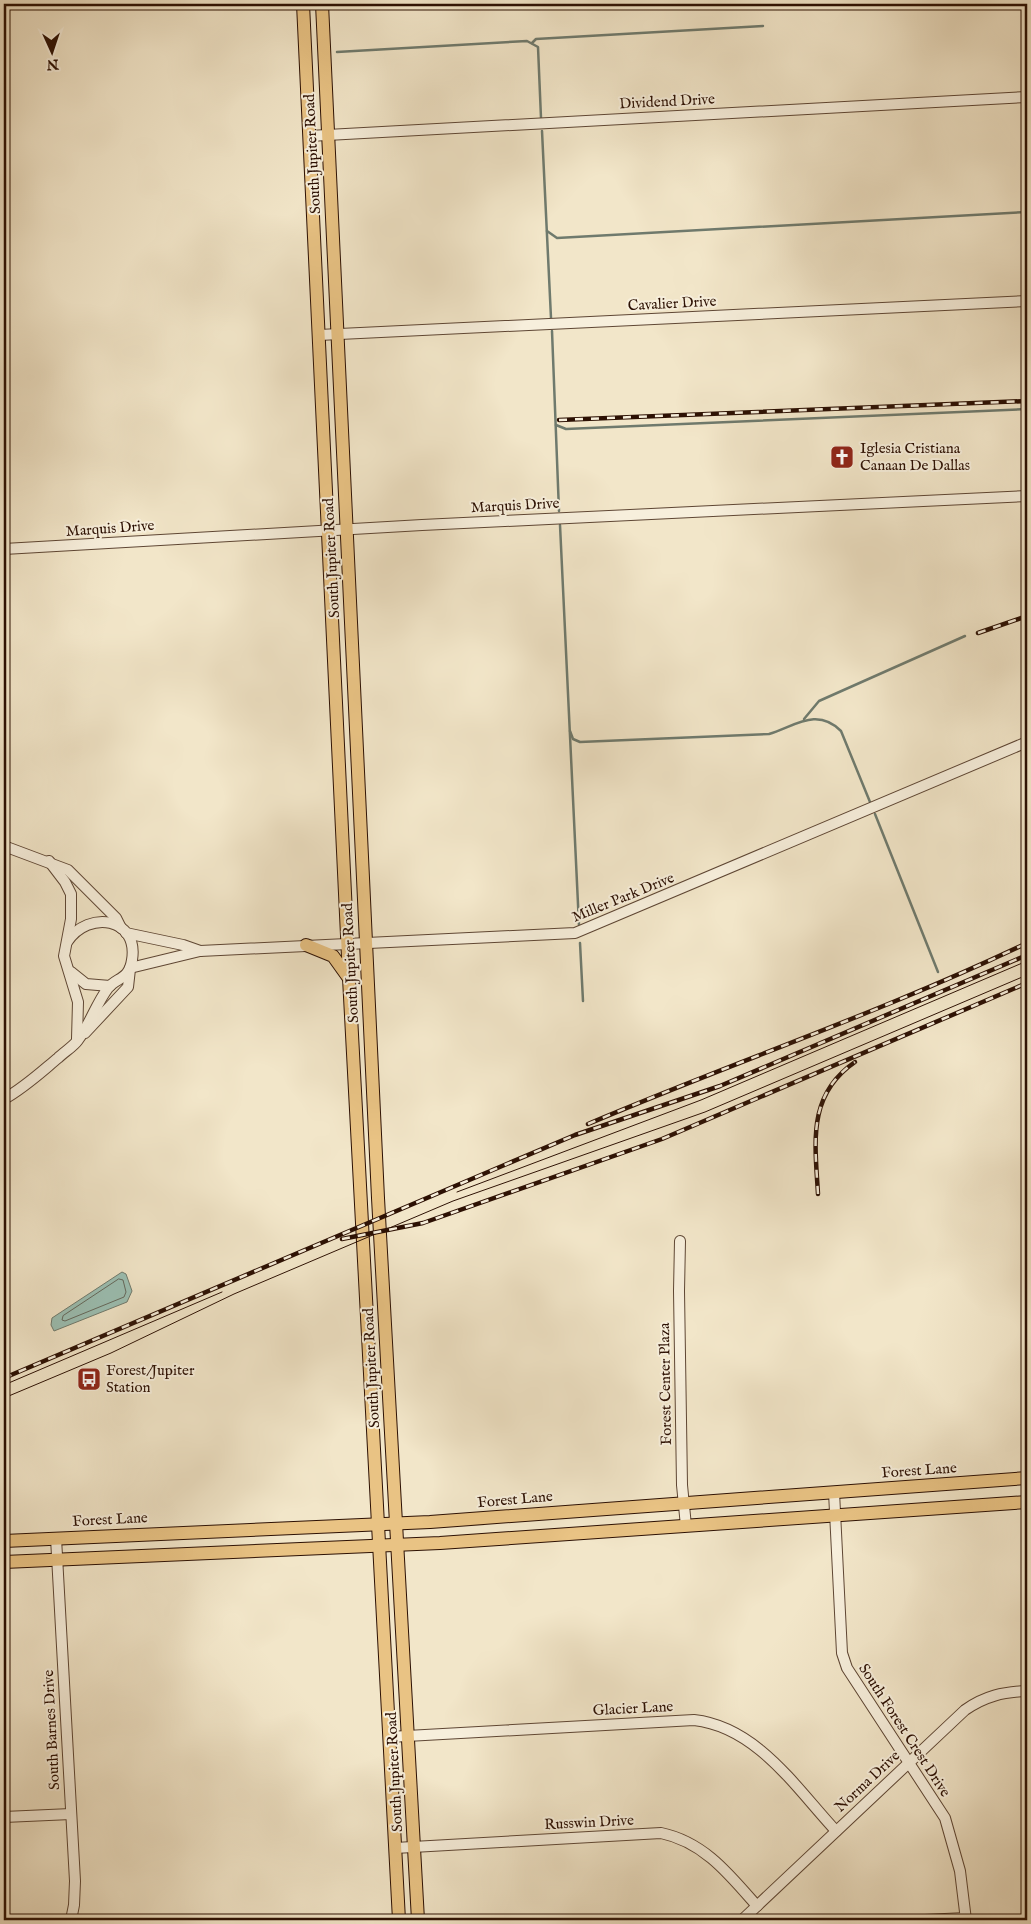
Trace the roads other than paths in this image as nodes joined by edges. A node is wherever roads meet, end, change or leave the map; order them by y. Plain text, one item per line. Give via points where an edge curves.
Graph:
1 (303, 4) edge
2 (322, 4) edge
3 (323, 31) junction
4 (304, 32) junction
5 (1027, 97) edge
6 (327, 135) junction
7 (309, 136) junction
8 (314, 231) junction
9 (332, 231) junction
10 (1027, 301) edge
11 (338, 334) junction
12 (319, 335) junction
13 (1027, 496) edge
14 (346, 529) junction
15 (328, 530) junction
16 (4, 549) edge
17 (355, 736) junction
18 (338, 737) junction
19 (1027, 742) edge
20 (4, 846) edge
21 (49, 862) junction
22 (124, 931) junction
23 (67, 942) junction
24 (347, 943) junction
25 (366, 943) junction
26 (306, 945) junction
27 (200, 951) junction
28 (130, 968) junction
29 (68, 970) junction
30 (348, 978) junction
31 (110, 986) junction
32 (78, 1040) junction
33 (4, 1100) edge
34 (374, 1108) junction
35 (356, 1109) junction
36 (680, 1241) dead end
37 (386, 1351) junction
38 (368, 1352) junction
39 (1027, 1478) edge
40 (995, 1480) junction
41 (834, 1492) junction
42 (682, 1502) junction
43 (1027, 1502) edge
44 (997, 1504) junction
45 (835, 1515) junction
46 (378, 1524) junction
47 (396, 1524) junction
48 (686, 1526) junction
49 (56, 1538) junction
50 (4, 1540) edge
51 (398, 1544) junction
52 (379, 1546) junction
53 (56, 1561) junction
54 (4, 1562) edge
55 (1027, 1692) edge
56 (408, 1736) junction
57 (389, 1737) junction
58 (909, 1761) junction
59 (71, 1814) junction
60 (4, 1817) edge
61 (836, 1831) junction
62 (414, 1846) junction
63 (395, 1848) junction
64 (757, 1906) junction
65 (965, 1919) edge
66 (71, 1920) edge
67 (399, 1920) edge
68 (418, 1920) edge
69 (742, 1920) edge
70 (925, 1920) edge

1 - 4 main road, South Jupiter Road
2 - 3 main road, South Jupiter Road
3 - 4 main road
3 - 6 main road, South Jupiter Road
4 - 7 main road, South Jupiter Road
5 - 6 street, Dividend Drive
6 - 7 street, Dividend Drive
6 - 9 main road, South Jupiter Road
7 - 8 main road, South Jupiter Road
8 - 9 main road
8 - 12 main road, South Jupiter Road
9 - 11 main road, South Jupiter Road
10 - 11 street, Cavalier Drive
11 - 12 street, Cavalier Drive
11 - 14 main road, South Jupiter Road
12 - 15 main road, South Jupiter Road
13 - 14 street, Marquis Drive
14 - 15 street, Marquis Drive
14 - 17 main road, South Jupiter Road
15 - 16 street, Marquis Drive
15 - 18 main road, South Jupiter Road
17 - 18 main road
17 - 25 main road, South Jupiter Road
18 - 24 main road, South Jupiter Road
19 - 25 street, Miller Park Drive via 589,929 575,933
20 - 21 street
21 - 22 street via 68,870 116,918
21 - 23 street via 71,894
22 - 23 street via 109,922 90,922 75,931
22 - 27 street
22 - 28 street via 132,954
23 - 29 street via 64,956
24 - 25 street, Miller Park Drive
24 - 26 street, Miller Park Drive
24 - 30 main road, South Jupiter Road
25 - 34 main road, South Jupiter Road
26 - 27 street, Miller Park Drive
26 - 30 main road via 333,956
27 - 28 street
28 - 31 street via 119,982
28 - 32 street via 128,987
29 - 31 street via 86,984
29 - 32 street via 78,1002
30 - 35 main road, South Jupiter Road
31 - 32 street
32 - 33 street via 21,1090
34 - 35 main road
34 - 37 main road, South Jupiter Road
35 - 38 main road, South Jupiter Road
36 - 42 street, Forest Center Plaza
37 - 38 main road
37 - 47 main road, South Jupiter Road
38 - 46 main road, South Jupiter Road
39 - 40 main road, Forest Lane
40 - 41 main road, Forest Lane
40 - 44 main road
41 - 42 main road, Forest Lane
41 - 45 street, South Forest Crest Drive
42 - 47 main road, Forest Lane
42 - 48 street, Forest Center Plaza
43 - 44 main road
44 - 45 main road
45 - 48 main road
45 - 58 street, South Forest Crest Drive via 842,1653 847,1668
46 - 47 main road, Forest Lane
46 - 49 main road, Forest Lane
46 - 52 main road, South Jupiter Road
47 - 51 main road, South Jupiter Road
48 - 51 main road
49 - 50 main road, Forest Lane
49 - 53 street, South Barnes Drive
51 - 52 main road
51 - 56 main road, South Jupiter Road
52 - 53 main road
52 - 57 main road, South Jupiter Road
53 - 54 main road
53 - 59 street, South Barnes Drive
55 - 58 street, Norma Drive via 1005,1692 981,1699
56 - 57 street, Glacier Lane
56 - 61 street, Glacier Lane via 684,1720 710,1722 745,1737 767,1756
56 - 62 main road, South Jupiter Road
57 - 63 main road, South Jupiter Road
58 - 61 street, Norma Drive
58 - 65 street, South Forest Crest Drive via 952,1836 964,1890
59 - 60 street
59 - 66 street, South Barnes Drive via 75,1881
61 - 64 street, Norma Drive
62 - 63 street, Russwin Drive
62 - 64 street, Russwin Drive via 661,1833 697,1846 714,1859
62 - 68 main road, South Jupiter Road
63 - 67 main road, South Jupiter Road
64 - 69 street, Norma Drive
65 - 70 street

